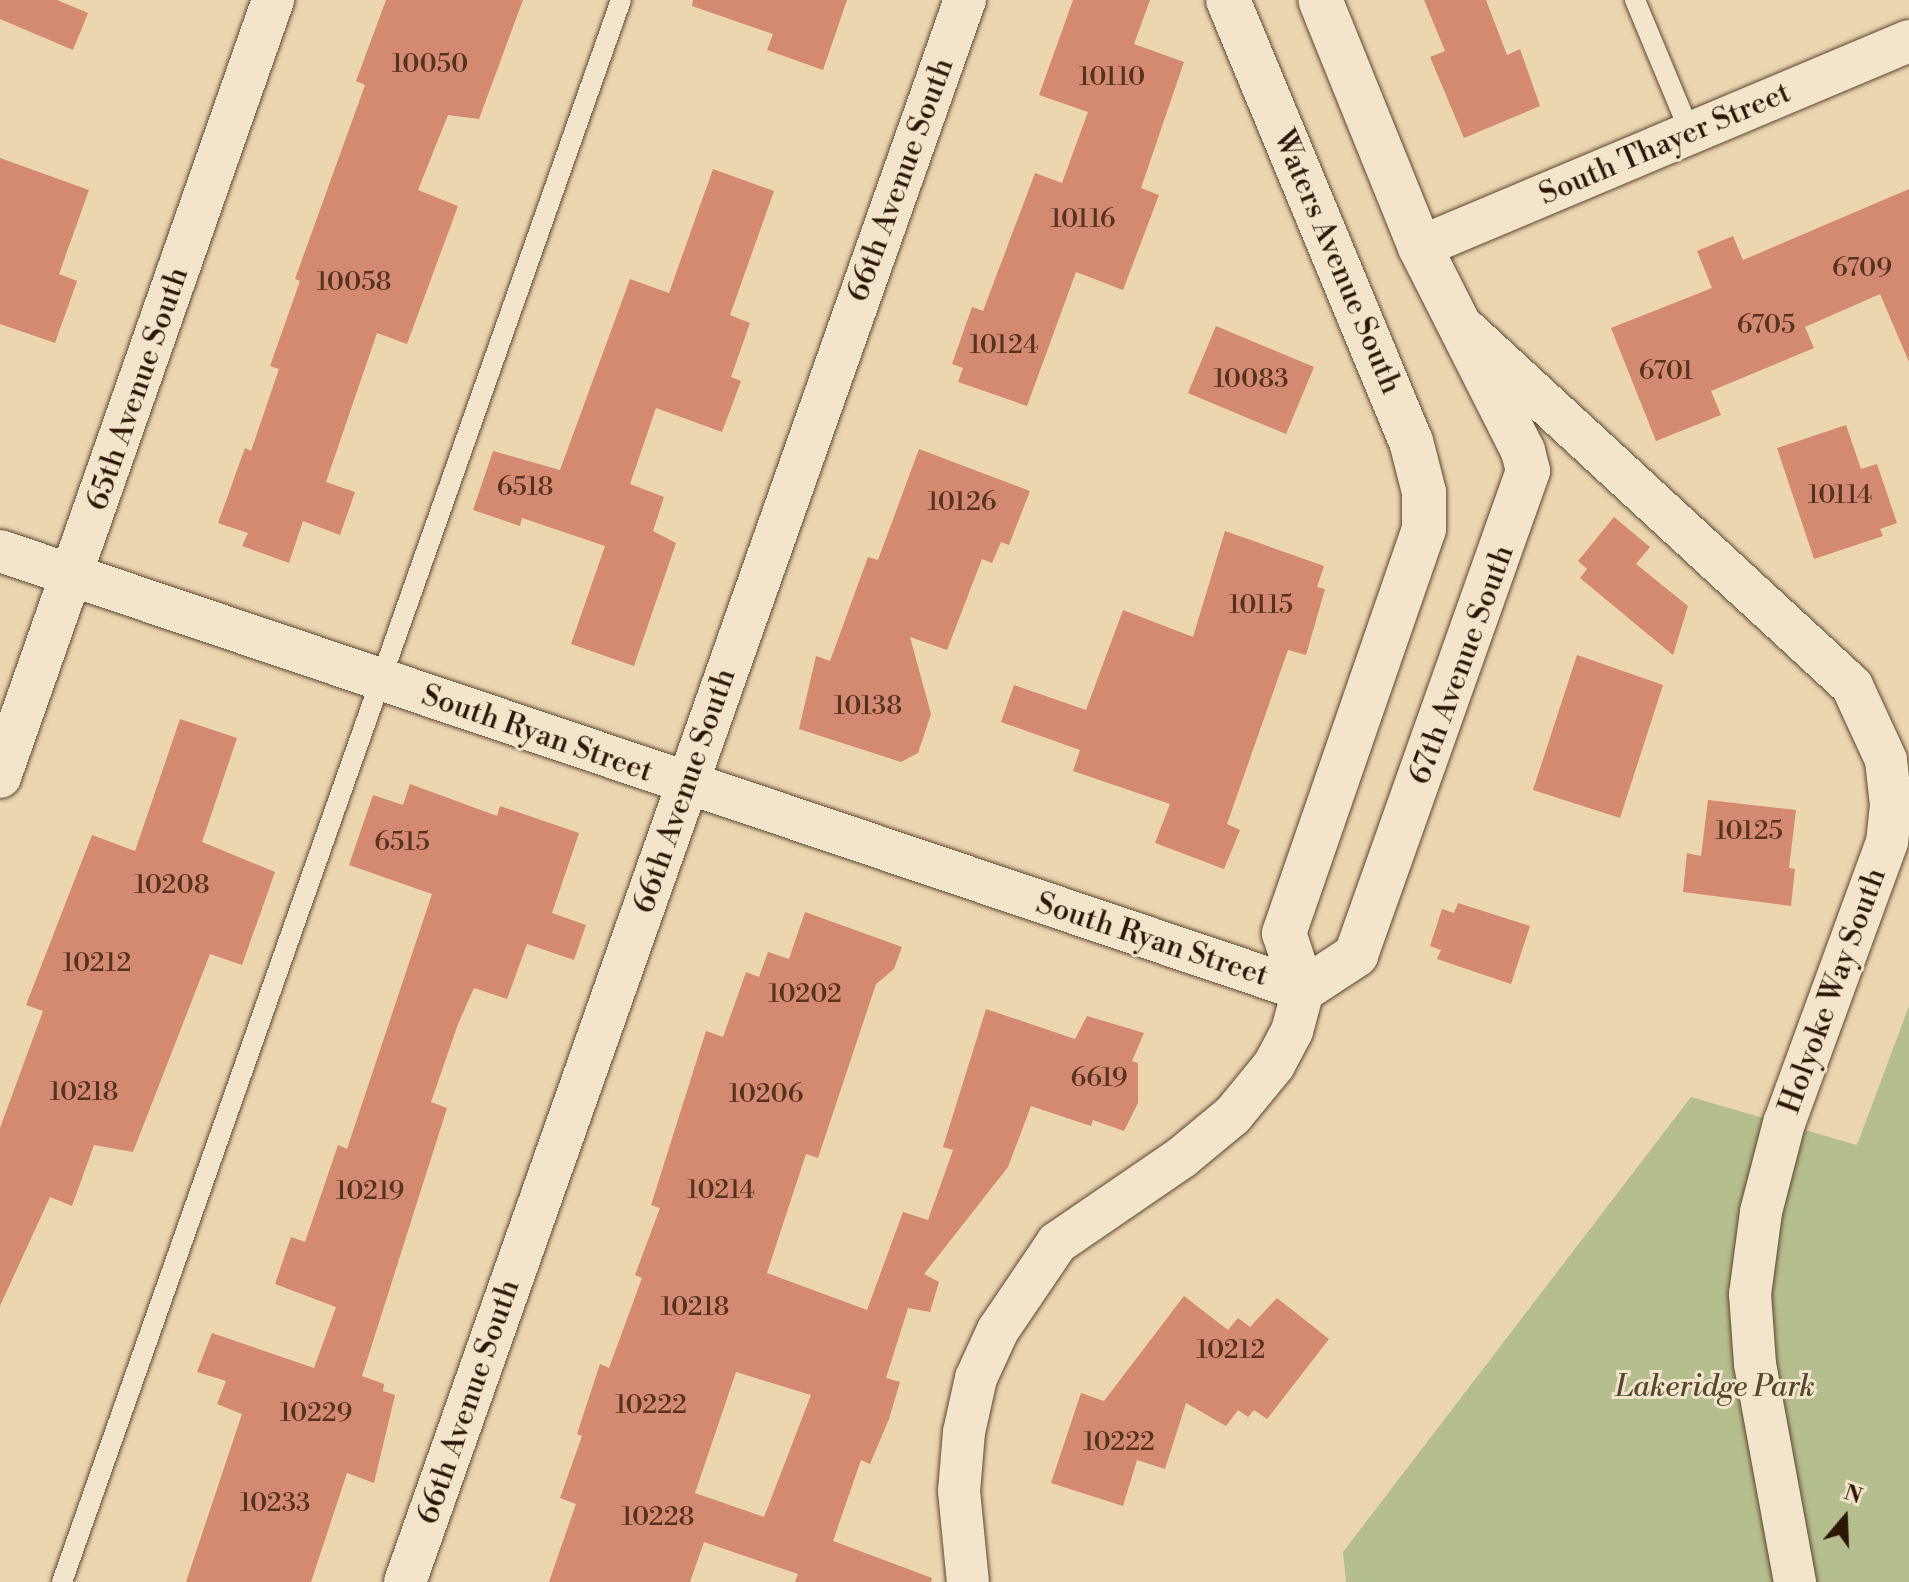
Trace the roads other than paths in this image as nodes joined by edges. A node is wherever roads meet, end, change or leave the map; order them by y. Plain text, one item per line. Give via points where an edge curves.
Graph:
1 (273, 0) edge
2 (621, 0) edge
3 (965, 0) edge
4 (1228, 0) edge
5 (1320, 0) edge
6 (1635, 0) edge
7 (1909, 41) edge
8 (1690, 132) junction
9 (1420, 247) junction
10 (1457, 321) junction
11 (0, 551) edge
12 (73, 576) junction
13 (383, 682) junction
14 (0, 777) edge
15 (687, 785) junction
16 (1303, 990) junction
17 (62, 1582) edge
18 (405, 1582) edge
19 (968, 1582) edge
20 (1795, 1582) edge

1 - 12 street, 65th Avenue South
2 - 13 lane
3 - 15 street, 66th Avenue South
4 - 16 street, Waters Avenue South via 1411,441 1424,492 1424,529 1284,933
5 - 9 street
6 - 8 lane
7 - 8 street, South Thayer Street
8 - 9 street, South Thayer Street
9 - 10 street, Holyoke Way South
10 - 16 street, 67th Avenue South via 1523,451 1527,486 1356,955
10 - 20 street, Holyoke Way South via 1852,686 1886,760 1891,805 1887,842 1784,1123 1761,1212 1750,1294 1755,1364
11 - 12 street, South Ryan Street
12 - 13 street, South Ryan Street
12 - 14 street, 65th Avenue South
13 - 15 street, South Ryan Street
13 - 17 lane
15 - 16 street, South Ryan Street
15 - 18 street, 66th Avenue South
16 - 19 street via 1292,1031 1274,1065 1233,1115 1181,1158 1057,1243 998,1330 976,1378 964,1432 959,1491

